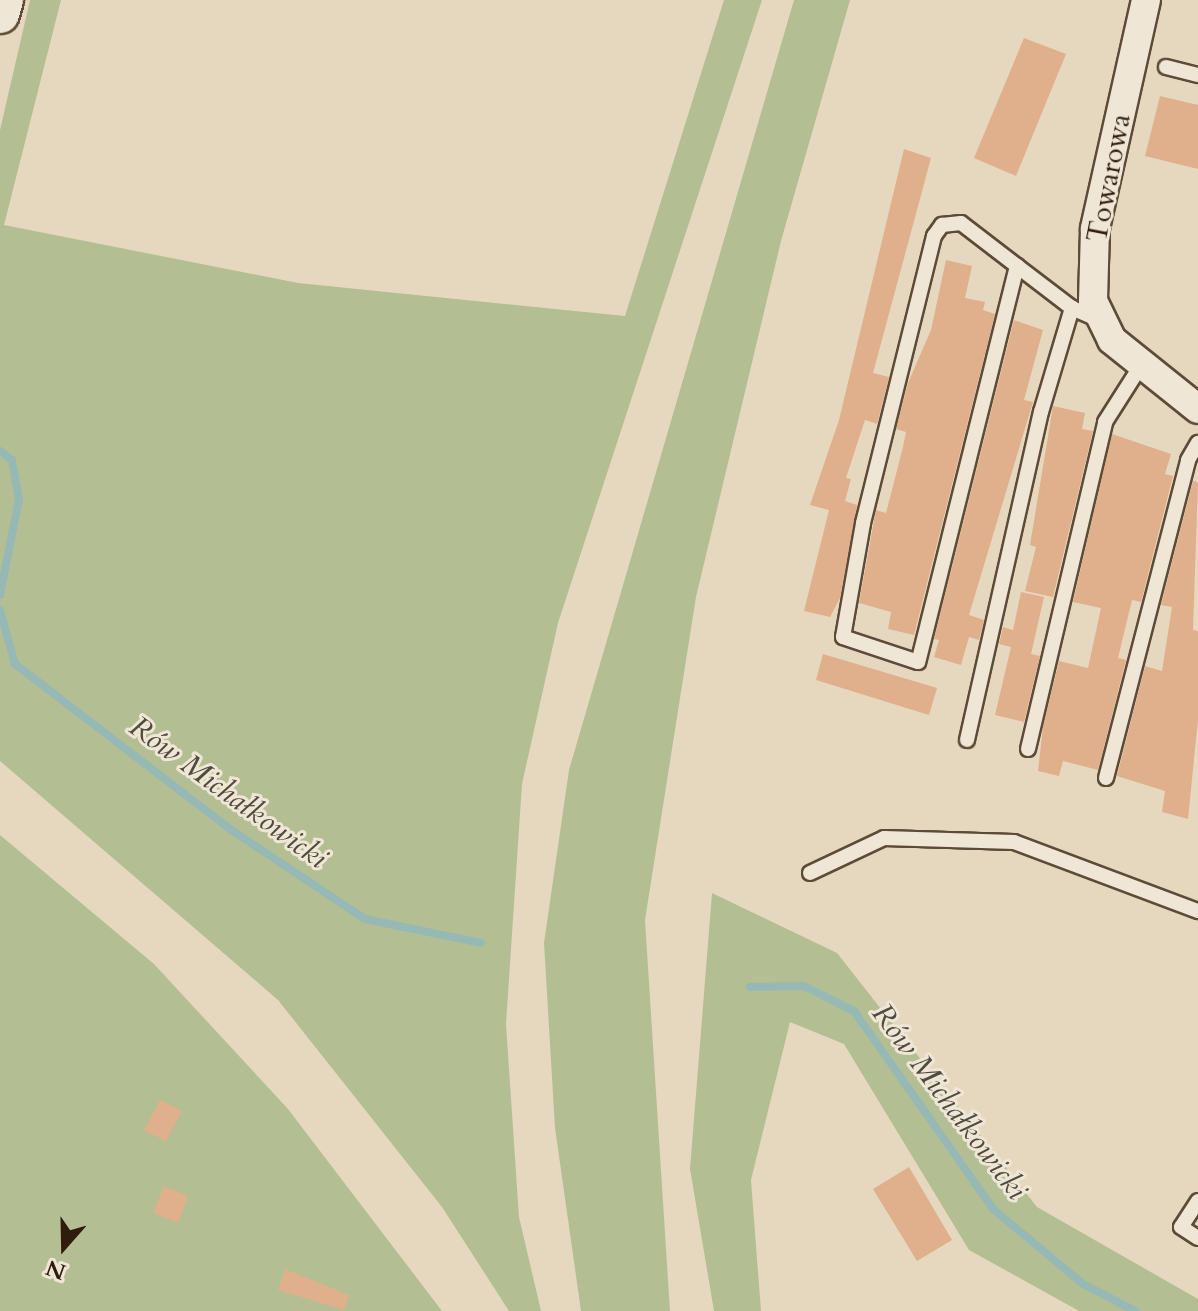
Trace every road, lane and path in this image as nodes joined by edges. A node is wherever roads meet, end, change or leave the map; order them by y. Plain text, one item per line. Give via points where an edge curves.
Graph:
1 (4, 0) edge
2 (1146, 0) edge
3 (0, 14) edge
4 (1166, 67) dead end
5 (1198, 75) edge
6 (1017, 266) junction
7 (1072, 308) junction
8 (1103, 322) junction
9 (1142, 364) junction
10 (1198, 409) edge
11 (1198, 443) edge
12 (967, 740) dead end
13 (1028, 749) dead end
14 (1106, 778) dead end
15 (810, 873) dead end
16 (1198, 911) edge
17 (1198, 1201) edge
18 (1198, 1238) edge

1 - 3 main road
2 - 8 street, Towarowa via 1095,229 1093,301
4 - 5 lane
6 - 6 lane via 961,223 942,225 934,236 863,523 843,637 918,662
6 - 7 lane
7 - 8 lane
7 - 12 lane via 1041,412
8 - 9 street, Towarowa via 1112,340
9 - 10 street, Towarowa
9 - 13 lane via 1105,422
11 - 14 lane via 1188,460
15 - 16 lane via 884,838 1014,842
17 - 18 lane via 1181,1227

